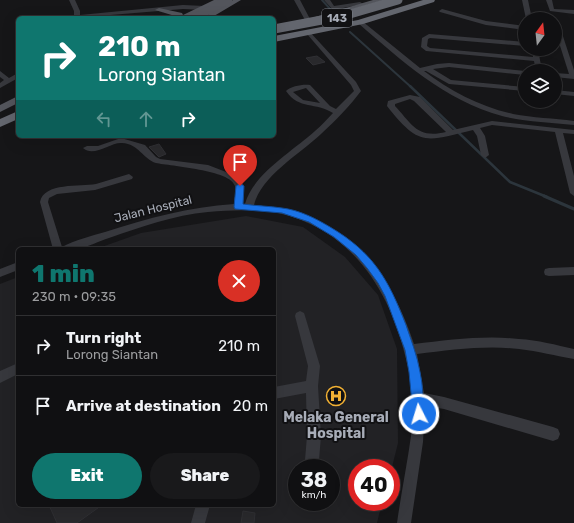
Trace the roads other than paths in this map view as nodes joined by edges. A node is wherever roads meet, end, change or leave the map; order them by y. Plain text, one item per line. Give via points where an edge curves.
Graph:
1 (72, 0) edge
2 (220, 0) edge
3 (228, 0) edge
4 (238, 0) edge
5 (297, 0) edge
6 (327, 0) edge
7 (398, 0) edge
8 (417, 0) edge
9 (431, 0) edge
10 (525, 0) edge
11 (549, 0) edge
12 (375, 1) edge
13 (360, 3) edge
14 (160, 10) junction
15 (552, 10) joint
16 (442, 11) dead end
17 (528, 12) edge
18 (574, 12) edge
19 (198, 13) edge
20 (216, 15) edge
21 (77, 16) edge
22 (98, 16) edge
23 (178, 16) edge
24 (307, 19) junction
25 (291, 22) junction
26 (360, 22) junction
27 (276, 26) edge
28 (518, 27) edge
29 (276, 29) edge
30 (299, 31) junction
31 (309, 33) junction
32 (276, 35) edge
33 (276, 39) edge
34 (518, 43) edge
35 (562, 43) edge
36 (535, 56) edge
37 (536, 59) junction
38 (537, 64) edge
39 (428, 69) junction
40 (418, 71) junction
41 (518, 72) edge
42 (0, 73) edge
43 (16, 76) edge
44 (562, 76) edge
45 (573, 77) edge
46 (9, 81) junction
47 (0, 86) edge
48 (518, 88) edge
49 (562, 93) edge
50 (574, 94) edge
51 (16, 101) edge
52 (16, 106) edge
53 (327, 107) junction
54 (0, 109) edge
55 (337, 113) junction
56 (0, 114) edge
57 (16, 115) edge
58 (516, 116) junction
59 (574, 123) edge
60 (0, 124) edge
61 (518, 125) junction
62 (475, 126) junction
63 (558, 130) junction
64 (574, 132) edge
65 (452, 133) junction
66 (87, 148) dead end
67 (485, 155) dead end
68 (128, 177) dead end
69 (574, 193) edge
70 (244, 207) junction
71 (57, 247) edge
72 (72, 247) edge
73 (16, 267) edge
74 (574, 271) edge
75 (549, 272) dead end
76 (0, 273) edge
77 (300, 316) dead end
78 (410, 350) junction
79 (574, 354) edge
80 (16, 369) edge
81 (0, 377) edge
82 (312, 386) junction
83 (276, 393) edge
84 (417, 398) junction
85 (553, 434) dead end
86 (312, 459) edge
87 (202, 507) edge
88 (198, 523) edge
89 (404, 523) edge

1 - 21 street
2 - 19 main road
3 - 19 main road, bridge
4 - 20 main road
5 - 24 street
6 - 13 street via 333,8
7 - 29 highway, 143, bridge via 343,16
8 - 30 highway via 364,16
9 - 26 highway, 143
10 - 17 street
11 - 15 street
12 - 13 main road
13 - 24 main road
14 - 19 street
14 - 22 street
14 - 23 main road
15 - 18 street
16 - 28 street via 486,23
19 - 20 main road
24 - 25 main road
25 - 27 main road
25 - 30 highway via 284,25 285,29
26 - 31 highway, 143
26 - 40 street
30 - 32 highway
31 - 33 highway, 143
31 - 55 street via 357,87 355,95
34 - 37 street via 427,36 424,47 428,50
35 - 45 street
36 - 37 street
37 - 38 street
39 - 40 street
39 - 41 street via 449,65
39 - 48 street via 449,82
40 - 58 street via 438,85 472,102
42 - 46 street
43 - 46 street
44 - 45 street
46 - 47 street
49 - 50 street
51 - 54 main road
52 - 56 highway
53 - 53 street via 308,86 289,91 300,102
53 - 55 street
55 - 70 street via 319,132 264,179
57 - 60 highway
58 - 59 street
58 - 61 street
61 - 62 street via 492,123
61 - 63 street
62 - 65 street
62 - 67 street via 481,136
63 - 64 street
63 - 69 street
65 - 65 street via 417,99 410,97 390,103 419,134 434,137
66 - 70 street via 99,148 121,140 135,144 159,161 205,166 236,179
68 - 71 street via 96,187 50,193 44,202
70 - 72 street, Jalan Hospital via 172,215
70 - 78 street, Jalan Hospital via 283,211 312,220 337,235 359,253 382,280
73 - 76 street
74 - 75 street
77 - 82 street via 314,366
78 - 79 street via 499,342 525,344
78 - 84 street, Jalan Hospital
80 - 81 street
82 - 83 street
82 - 86 street
84 - 85 street via 444,403
84 - 89 street, Jalan Hospital via 419,414
87 - 88 street

